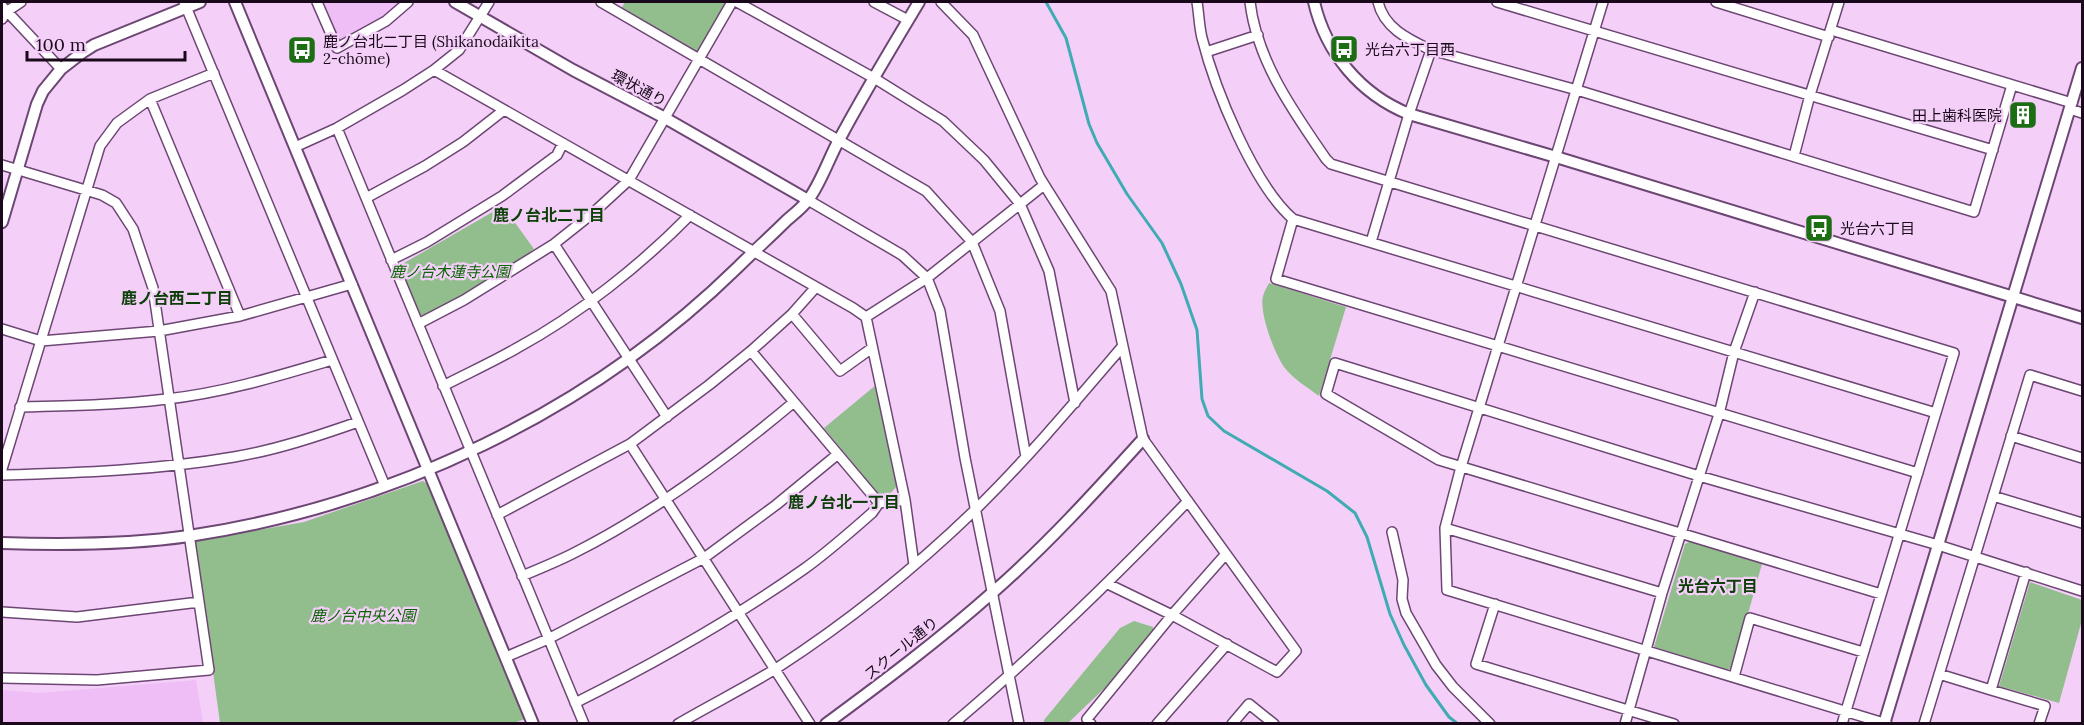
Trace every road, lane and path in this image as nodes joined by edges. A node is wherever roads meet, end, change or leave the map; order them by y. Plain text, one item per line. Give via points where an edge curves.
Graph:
1 (21, 2) edge
2 (200, 2) edge
3 (235, 2) edge
4 (317, 2) edge
5 (408, 2) edge
6 (455, 2) edge
7 (489, 2) edge
8 (601, 2) edge
9 (732, 2) edge
10 (737, 2) edge
11 (874, 2) edge
12 (919, 2) edge
13 (941, 2) edge
14 (1197, 2) edge
15 (1250, 2) edge
16 (1314, 2) edge
17 (1378, 2) edge
18 (1497, 2) edge
19 (1603, 2) edge
20 (1716, 2) edge
21 (1839, 2) edge
22 (185, 4) edge
23 (3, 12) edge
24 (480, 16) junction
25 (908, 20) junction
26 (1595, 30) junction
27 (1830, 34) junction
28 (1258, 35) junction
29 (1431, 50) junction
30 (1206, 52) junction
31 (699, 58) junction
32 (2082, 68) edge
33 (61, 69) junction
34 (434, 69) junction
35 (214, 73) junction
36 (874, 78) junction
37 (2012, 85) junction
38 (1577, 90) junction
39 (1810, 95) junction
40 (150, 99) junction
41 (2071, 106) junction
42 (504, 110) junction
43 (2082, 113) edge
44 (1408, 114) junction
45 (664, 118) junction
46 (337, 128) junction
47 (839, 140) junction
48 (563, 143) junction
49 (295, 147) junction
50 (1993, 150) junction
51 (1794, 156) junction
52 (1556, 157) junction
53 (2, 165) edge
54 (17, 170) junction
55 (629, 180) junction
56 (1389, 182) junction
57 (1044, 186) junction
58 (86, 190) junction
59 (366, 198) junction
60 (808, 200) junction
61 (1020, 204) junction
62 (690, 215) junction
63 (1293, 219) junction
64 (2, 222) edge
65 (1535, 226) junction
66 (972, 242) junction
67 (1371, 242) junction
68 (554, 244) junction
69 (754, 251) junction
70 (392, 260) junction
71 (927, 278) junction
72 (352, 284) junction
73 (1517, 286) junction
74 (816, 287) junction
75 (1755, 292) junction
76 (2013, 297) junction
77 (307, 298) junction
78 (590, 300) junction
79 (792, 314) junction
80 (240, 316) junction
81 (866, 317) junction
82 (2082, 318) edge
83 (418, 324) junction
84 (2, 329) edge
85 (159, 331) junction
86 (40, 341) junction
87 (1122, 347) junction
88 (1498, 347) junction
89 (872, 348) junction
90 (751, 351) junction
91 (1734, 352) junction
92 (629, 358) junction
93 (332, 360) junction
94 (443, 386) junction
95 (2082, 391) edge
96 (169, 399) junction
97 (794, 402) junction
98 (1074, 403) junction
99 (20, 407) junction
100 (1480, 407) junction
101 (1936, 413) junction
102 (1719, 414) junction
103 (667, 417) junction
104 (358, 422) junction
105 (2011, 436) junction
106 (1143, 439) junction
107 (630, 444) junction
108 (470, 451) junction
109 (838, 454) junction
110 (1026, 457) junction
111 (2082, 458) edge
112 (179, 465) junction
113 (1461, 468) junction
114 (2, 469) edge
115 (429, 470) junction
116 (1918, 473) junction
117 (2, 475) edge
118 (1699, 476) junction
119 (385, 486) junction
120 (1993, 496) junction
121 (666, 499) junction
122 (905, 500) junction
123 (1188, 501) junction
124 (879, 503) junction
125 (975, 510) junction
126 (497, 515) junction
127 (2082, 523) edge
128 (1445, 528) junction
129 (1392, 532) dead end
130 (1899, 533) junction
131 (1682, 534) junction
132 (189, 536) junction
133 (2, 543) edge
134 (1938, 545) junction
135 (1225, 555) junction
136 (1975, 557) junction
137 (704, 558) junction
138 (914, 565) junction
139 (2026, 572) junction
140 (522, 576) junction
141 (1108, 584) junction
142 (2082, 591) edge
143 (993, 592) junction
144 (1662, 593) junction
145 (1881, 594) junction
146 (199, 602) junction
147 (1495, 604) junction
148 (2, 612) edge
149 (739, 612) junction
150 (1172, 615) junction
151 (548, 639) junction
152 (1227, 644) junction
153 (1647, 650) junction
154 (1863, 652) junction
155 (506, 657) junction
156 (776, 669) junction
157 (1939, 674) junction
158 (1009, 677) junction
159 (1734, 677) junction
160 (2, 678) edge
161 (1991, 690) junction
162 (576, 703) junction
163 (1629, 710) junction
164 (1846, 711) junction
165 (533, 723) edge
166 (584, 723) edge
167 (678, 723) edge
168 (810, 723) edge
169 (826, 723) edge
170 (954, 723) edge
171 (1019, 723) edge
172 (1091, 723) edge
173 (1156, 723) edge
174 (1232, 723) edge
175 (1274, 723) edge
176 (1490, 723) edge
177 (1625, 723) edge
178 (1674, 723) edge
179 (1842, 723) edge
180 (1885, 723) edge
181 (1924, 723) edge
182 (2039, 723) edge

1 - 23 street
2 - 22 street
3 - 49 street
4 - 5 street via 337,48 386,21
6 - 24 street, 環状通り
7 - 24 street
8 - 31 street
9 - 31 street
10 - 36 street
11 - 25 street
12 - 25 street
13 - 57 street via 973,35
14 - 30 street
15 - 28 street
16 - 44 street via 1326,37 1354,79 1389,106
17 - 29 street via 1380,13 1395,30
18 - 26 street
19 - 26 street
20 - 27 street
21 - 27 street
22 - 33 street via 94,45
22 - 35 street
23 - 33 street
24 - 34 street via 459,50
24 - 45 street, 環状通り
25 - 36 street
26 - 38 street
26 - 39 street
27 - 37 street
27 - 39 street
28 - 30 street
28 - 56 street via 1281,92 1326,159
29 - 38 street
29 - 44 street
30 - 63 street via 1248,157 1282,209
31 - 45 street
31 - 47 street
32 - 41 street
33 - 54 street via 37,104
34 - 42 street
34 - 46 street
35 - 40 street
35 - 77 street
36 - 47 street
36 - 61 street via 943,121 984,160
37 - 41 street
37 - 50 street
38 - 51 street
38 - 52 street
39 - 50 street
39 - 51 street
40 - 58 street via 117,123 100,146
40 - 80 street
41 - 43 street
41 - 76 street
42 - 48 street
42 - 59 street via 425,166
44 - 52 street
44 - 56 street
45 - 55 street
45 - 60 street, 環状通り
46 - 49 street
46 - 59 street
47 - 60 street
47 - 66 street via 926,190
48 - 55 street
48 - 70 street via 556,155 502,196
49 - 72 street
50 - 51 street via 1974,212
52 - 65 street
52 - 76 street
53 - 54 street
54 - 58 street
54 - 64 street
55 - 62 street
55 - 68 street
56 - 65 street
56 - 67 street
57 - 61 street
57 - 87 street via 1111,291
58 - 85 street via 116,203 133,229 153,288
58 - 86 street
59 - 70 street
60 - 69 street
60 - 71 street via 902,255
61 - 66 street
61 - 98 street via 1048,271
62 - 69 street
62 - 78 street via 661,245
63 - 67 street
63 - 88 street via 1276,279
65 - 73 street
65 - 75 street
66 - 71 street
66 - 110 street via 1000,311
67 - 73 street
68 - 78 street
68 - 83 street
69 - 74 street
69 - 92 street via 719,286
70 - 83 street
71 - 81 street
71 - 125 street via 940,311
72 - 77 street
72 - 115 street
73 - 88 street
73 - 91 street
74 - 79 street
74 - 81 street
75 - 91 street
75 - 101 street via 1954,353
76 - 82 street
76 - 134 street
77 - 80 street
77 - 93 street
78 - 92 street
78 - 94 street via 518,348
79 - 89 street via 840,371
79 - 90 street
80 - 85 street
81 - 89 street
83 - 94 street
84 - 86 street
85 - 86 street
85 - 96 street
86 - 99 street
87 - 98 street
87 - 106 street
88 - 100 street
88 - 102 street
89 - 122 street
90 - 97 street
90 - 103 street
91 - 101 street
91 - 102 street
92 - 103 street
92 - 108 street via 531,420
93 - 96 street via 258,382
93 - 104 street
94 - 108 street
95 - 105 street via 2030,375
96 - 99 street
96 - 112 street
97 - 109 street
97 - 121 street
98 - 110 street
99 - 114 street
100 - 113 street
100 - 113 street via 1335,363 1326,394 1439,460
100 - 118 street
101 - 116 street
102 - 116 street
102 - 118 street
103 - 107 street
104 - 112 street via 236,457
104 - 119 street
105 - 111 street
105 - 120 street
106 - 123 street
106 - 143 street, スクール通り via 1086,502
107 - 121 street
107 - 126 street
108 - 115 street
108 - 126 street
109 - 124 street
109 - 137 street
110 - 125 street
112 - 117 street
112 - 132 street
113 - 128 street
113 - 131 street
115 - 119 street
115 - 155 street
116 - 130 street
118 - 130 street
118 - 131 street
119 - 132 street via 329,505
120 - 127 street
120 - 136 street
121 - 137 street
121 - 140 street via 573,554
122 - 124 street
122 - 138 street
123 - 135 street
123 - 141 street
124 - 149 street via 806,568
125 - 138 street
125 - 143 street
126 - 140 street
128 - 144 street
128 - 147 street via 1446,590
129 - 176 street via 1406,613 1447,680
130 - 134 street
130 - 145 street
131 - 144 street
131 - 145 street
132 - 133 street via 65,545
132 - 146 street
134 - 136 street
134 - 180 street
135 - 150 street
135 - 152 street via 1296,651 1277,672
136 - 139 street
136 - 157 street
137 - 149 street
137 - 151 street
138 - 156 street
139 - 142 street
139 - 161 street
140 - 151 street
141 - 150 street
141 - 158 street
143 - 158 street
143 - 169 street, スクール通り via 896,673
144 - 153 street
145 - 154 street
146 - 148 street via 77,617
146 - 160 street via 209,670 97,680
147 - 153 street
147 - 163 street via 1476,664
149 - 156 street
149 - 162 street via 697,639
150 - 152 street
150 - 172 street via 1087,718
151 - 155 street
151 - 162 street
152 - 173 street
153 - 159 street
153 - 163 street
154 - 159 street via 1750,618
154 - 164 street
155 - 165 street
156 - 167 street
156 - 168 street
157 - 161 street
157 - 181 street
158 - 170 street
158 - 171 street
159 - 164 street
161 - 182 street via 2044,706
162 - 166 street
163 - 177 street
163 - 178 street
164 - 179 street
164 - 180 street
174 - 175 street via 1249,704

